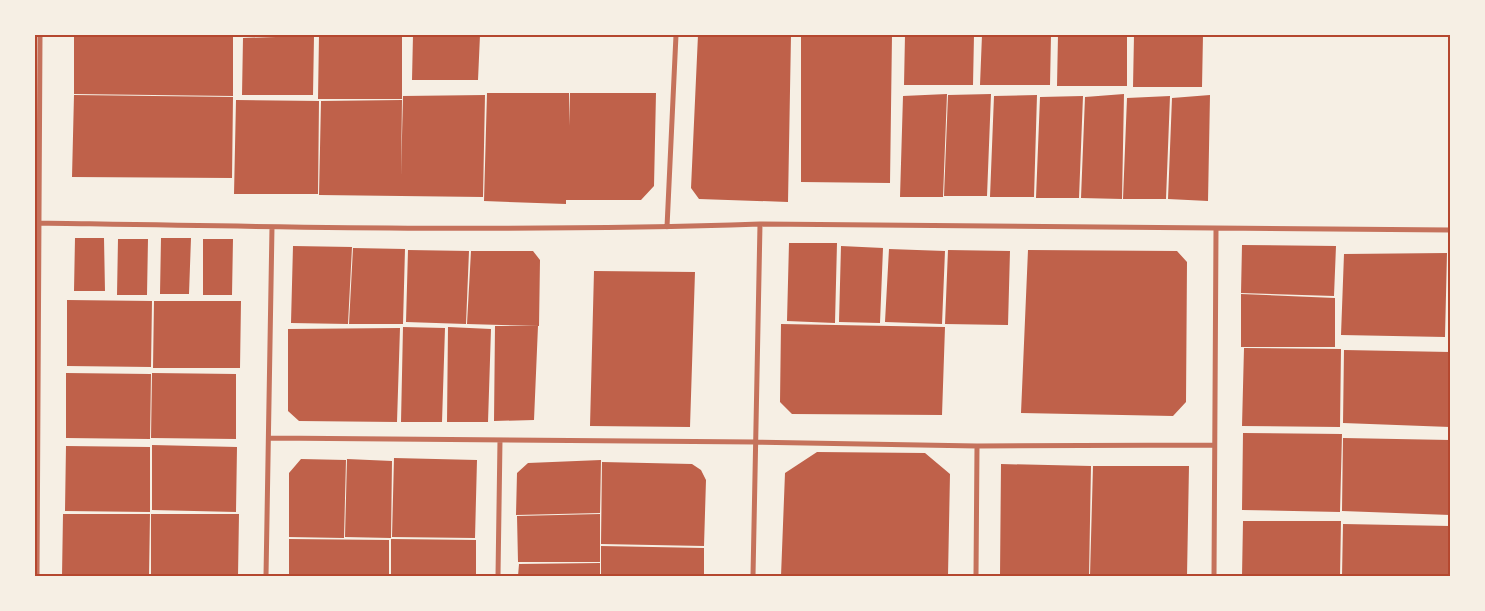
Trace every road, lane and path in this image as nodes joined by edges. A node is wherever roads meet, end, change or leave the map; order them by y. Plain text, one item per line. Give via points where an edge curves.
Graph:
1 (40, 35) edge
2 (676, 35) edge
3 (39, 223) junction
4 (760, 224) junction
5 (272, 227) junction
6 (667, 227) junction
7 (1216, 228) junction
8 (1450, 230) edge
9 (269, 438) junction
10 (500, 440) junction
11 (755, 442) junction
12 (1214, 445) junction
13 (976, 446) junction
14 (37, 576) edge
15 (266, 576) edge
16 (498, 576) edge
17 (753, 576) edge
18 (976, 576) edge
19 (1214, 576) edge

1 - 3 street
2 - 6 street
3 - 5 street
3 - 14 street
4 - 6 street
4 - 7 street
4 - 11 street
5 - 6 street
5 - 9 street
7 - 8 street
7 - 12 street
9 - 10 street
9 - 15 street
10 - 11 street
10 - 16 street
11 - 13 street
11 - 17 street
12 - 13 street
12 - 19 street
13 - 18 street

